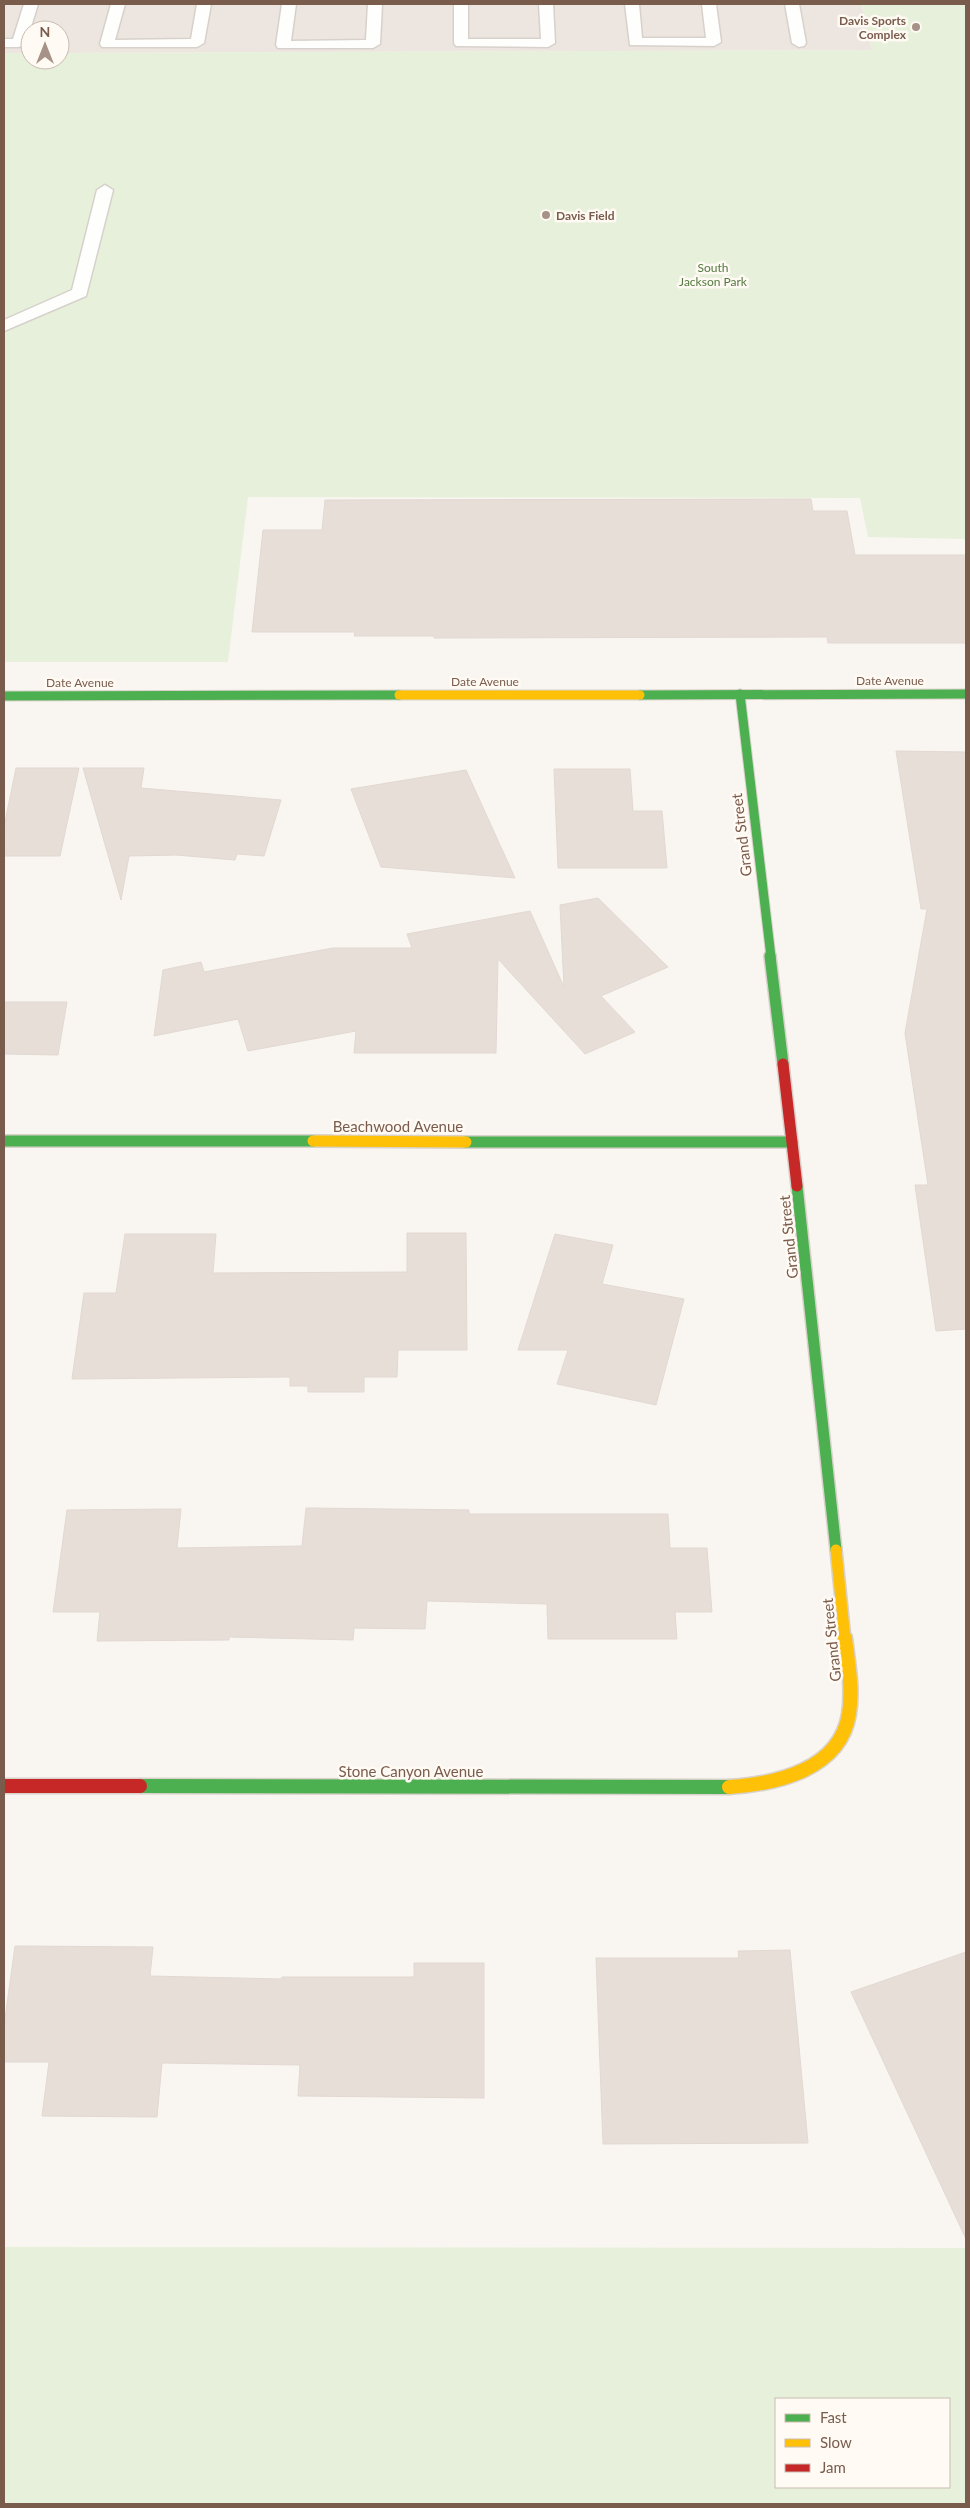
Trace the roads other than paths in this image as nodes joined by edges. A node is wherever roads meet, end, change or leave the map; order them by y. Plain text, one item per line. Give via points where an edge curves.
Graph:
1 (30, 4) edge
2 (118, 4) edge
3 (204, 4) edge
4 (289, 4) edge
5 (375, 4) edge
6 (461, 4) edge
7 (546, 4) edge
8 (632, 4) edge
9 (709, 4) edge
10 (792, 4) edge
11 (4, 43) edge
12 (799, 43) dead end
13 (105, 190) dead end
14 (4, 326) edge
15 (740, 694) junction
16 (966, 694) edge
17 (4, 696) edge
18 (4, 1141) edge
19 (792, 1142) junction
20 (814, 1767) joint
21 (4, 1786) edge

1 - 11 lane via 19,43
2 - 3 lane via 107,44 197,43
4 - 5 lane via 283,45 372,44
6 - 7 lane via 461,43 548,43
8 - 9 lane via 635,42 714,42
10 - 12 lane
13 - 14 lane via 80,293
15 - 16 street, Date Avenue
15 - 17 street, Date Avenue
15 - 19 street, Grand Street
18 - 19 street, Beachwood Avenue
19 - 20 street, Grand Street via 852,1692 850,1711 837,1740 828,1756
20 - 21 street, Stone Canyon Avenue via 800,1776 744,1787

